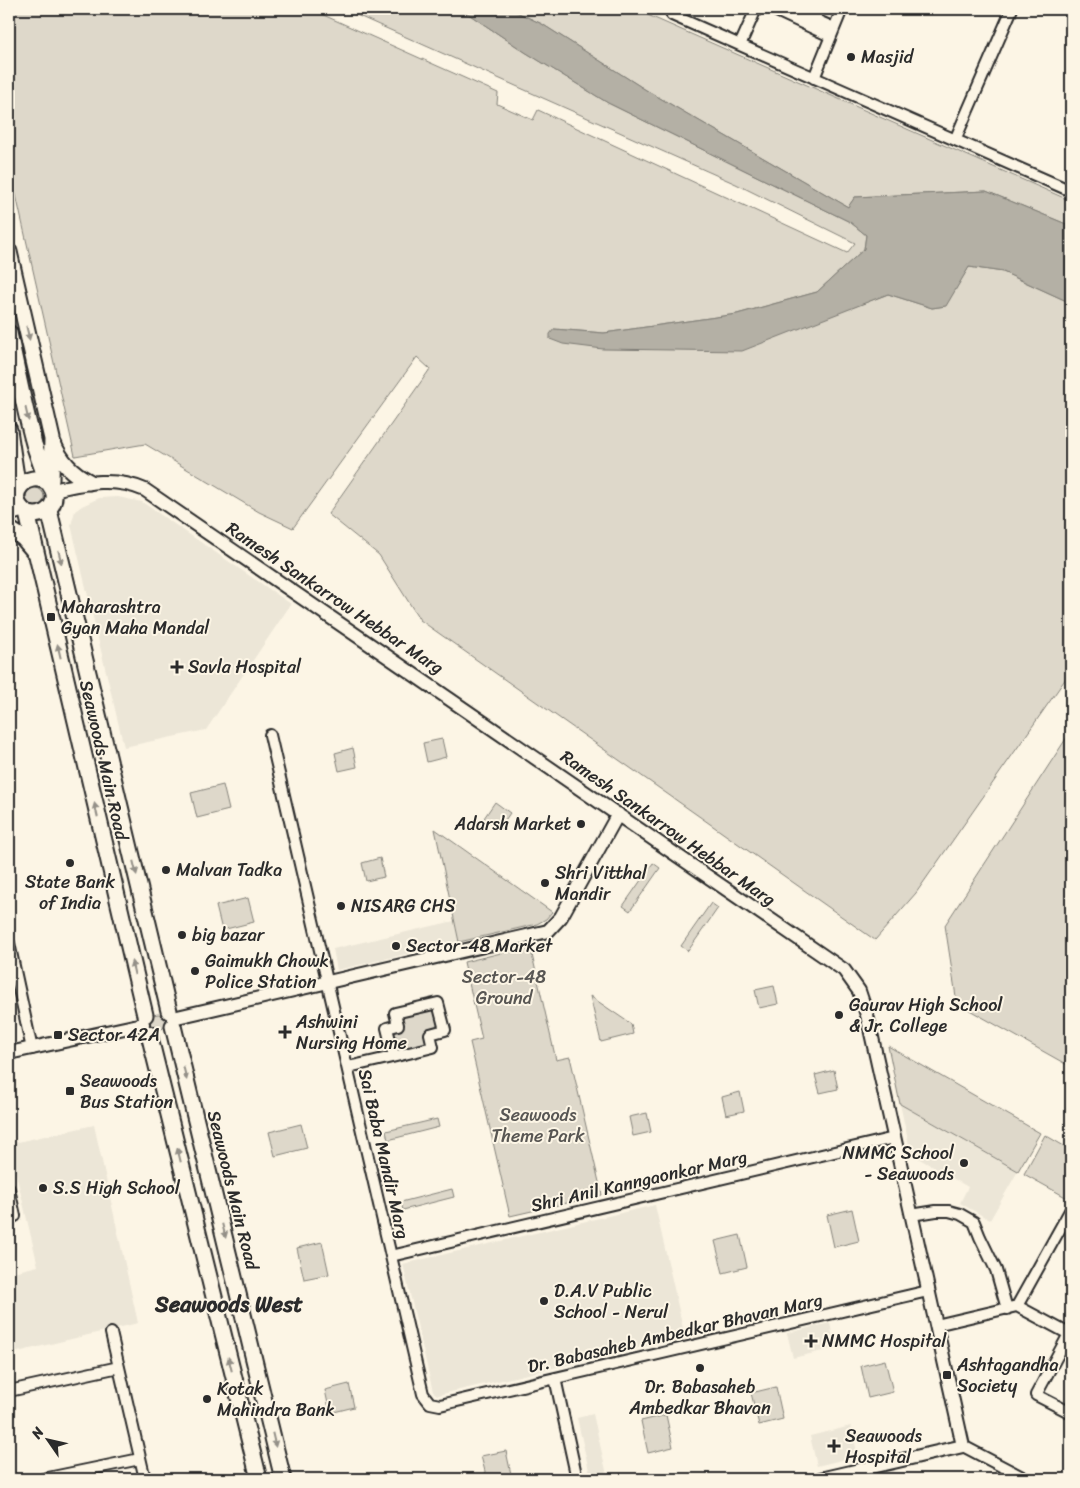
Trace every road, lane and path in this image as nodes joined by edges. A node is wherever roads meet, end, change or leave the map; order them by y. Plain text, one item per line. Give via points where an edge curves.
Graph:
1 (674, 9) edge
2 (756, 9) edge
3 (772, 9) edge
4 (791, 9) edge
5 (819, 9) edge
6 (842, 9) edge
7 (1012, 9) edge
8 (814, 19) junction
9 (832, 32) junction
10 (740, 45) junction
11 (814, 78) junction
12 (955, 140) junction
13 (1071, 191) edge
14 (9, 252) edge
15 (9, 333) edge
16 (9, 430) edge
17 (52, 439) junction
18 (9, 477) edge
19 (89, 482) junction
20 (50, 486) junction
21 (17, 502) edge
22 (49, 510) junction
23 (9, 529) edge
24 (36, 554) junction
25 (270, 735) dead end
26 (618, 814) junction
27 (9, 943) edge
28 (328, 982) junction
29 (172, 1018) junction
30 (146, 1024) junction
31 (32, 1048) junction
32 (9, 1054) edge
33 (394, 1056) junction
34 (348, 1067) junction
35 (894, 1138) junction
36 (9, 1189) edge
37 (1071, 1210) edge
38 (911, 1215) junction
39 (9, 1218) edge
40 (391, 1256) junction
41 (928, 1291) junction
42 (1012, 1308) junction
43 (936, 1325) junction
44 (111, 1333) dead end
45 (1070, 1335) edge
46 (119, 1367) junction
47 (555, 1378) junction
48 (9, 1391) edge
49 (430, 1403) joint
50 (1071, 1413) edge
51 (963, 1446) junction
52 (140, 1459) junction
53 (43, 1479) edge
54 (145, 1479) edge
55 (259, 1479) edge
56 (284, 1479) edge
57 (577, 1479) edge
58 (820, 1479) edge
59 (1026, 1479) edge

1 - 10 street via 672,15
2 - 10 street
3 - 9 street
4 - 8 street
5 - 8 street
6 - 9 street
7 - 12 street
8 - 9 street
9 - 11 street
10 - 11 street
11 - 12 street
12 - 13 street
14 -> 17 main road
15 -> 20 main road via 34,443
16 - 21 main road
17 - 19 main road via 68,468
17 - 20 main road
18 - 21 main road
19 - 20 street, Ramesh Sankarrow Hebbar Marg
19 - 26 street, Ramesh Sankarrow Hebbar Marg via 106,480 145,490
20 - 21 main road via 42,479 31,479 21,485
20 - 22 main road via 54,500
21 - 22 main road via 38,515
21 - 24 main road, Seawoods Main Road
22 -> 29 main road, Seawoods Main Road
23 - 24 main road via 23,538
30 -> 24 main road, Seawoods Main Road
25 - 28 street, Sai Baba Mandir Marg
26 - 28 street via 554,928
26 - 35 street, Ramesh Sankarrow Hebbar Marg via 844,970 859,991 867,1015
27 - 31 street
28 - 29 street
28 - 34 street, Sai Baba Mandir Marg
29 - 30 main road via 164,1007 155,1007 149,1010
29 - 30 main road via 170,1032 163,1036 156,1037
29 -> 56 main road, Seawoods Main Road
30 - 31 street
55 -> 30 main road, Seawoods Main Road
31 - 32 street
33 - 33 street via 433,1047 430,1034 445,1030 438,1003 395,1013 398,1026 387,1028
33 - 34 street
34 - 40 street, Sai Baba Mandir Marg
35 - 38 street, Ramesh Sankarrow Hebbar Marg
35 - 40 street, Shri Anil Kanngaonkar Marg
36 - 39 street via 15,1216
37 - 42 street
38 - 41 street, Ramesh Sankarrow Hebbar Marg
38 - 42 street via 949,1211 974,1222
40 - 49 street, Sai Baba Mandir Marg via 423,1394
41 - 43 street, Ramesh Sankarrow Hebbar Marg
41 - 47 street, Dr. Babasaheb Ambedkar Bhavan Marg
42 - 43 street
42 - 45 street
43 - 51 street, Ramesh Sankarrow Hebbar Marg
44 - 46 street
45 - 50 street via 1036,1395
46 - 48 street
46 - 52 street
47 - 49 street, Dr. Babasaheb Ambedkar Bhavan Marg via 440,1405
47 - 57 street
51 - 58 street
51 - 59 street
52 - 53 street
52 - 54 street

